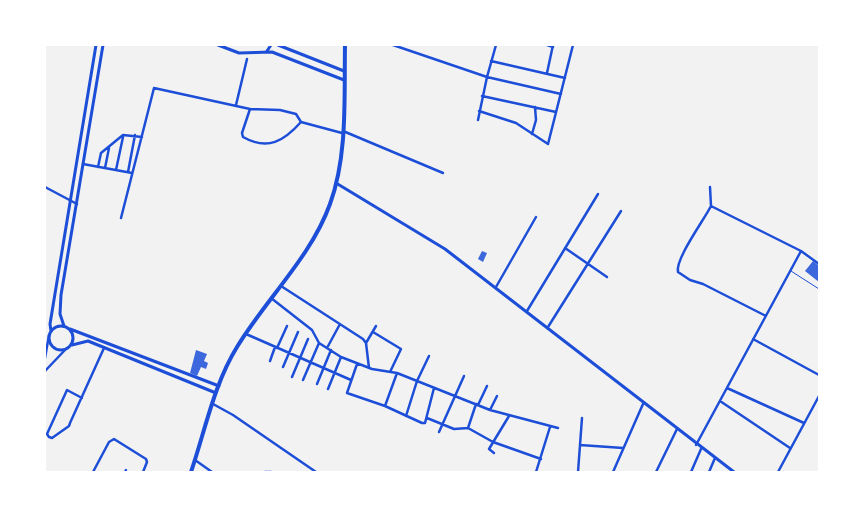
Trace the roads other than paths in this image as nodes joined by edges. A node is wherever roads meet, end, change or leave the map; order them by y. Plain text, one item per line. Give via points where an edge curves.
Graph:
1 (96, 45) edge
2 (103, 45) edge
3 (218, 45) edge
4 (271, 45) edge
5 (278, 45) edge
6 (345, 45) edge
7 (393, 45) edge
8 (496, 45) edge
9 (547, 45) edge
10 (573, 45) edge
11 (553, 46) edge
12 (267, 52) junction
13 (247, 59) dead end
14 (491, 61) junction
15 (344, 71) junction
16 (546, 73) junction
17 (486, 77) junction
18 (565, 78) junction
19 (344, 80) junction
20 (561, 94) junction
21 (482, 96) junction
22 (236, 105) junction
23 (535, 107) junction
24 (250, 109) junction
25 (479, 111) junction
26 (557, 112) junction
27 (478, 120) dead end
28 (301, 122) junction
29 (342, 132) junction
30 (532, 134) junction
31 (123, 135) junction
32 (135, 135) junction
33 (142, 137) junction
34 (109, 146) junction
35 (83, 164) junction
36 (98, 167) junction
37 (105, 168) junction
38 (116, 170) junction
39 (128, 172) junction
40 (132, 173) junction
41 (443, 173) dead end
42 (336, 183) junction
43 (45, 187) edge
44 (710, 187) dead end
45 (598, 194) dead end
46 (71, 202) junction
47 (77, 204) junction
48 (710, 206) junction
49 (620, 211) dead end
50 (536, 217) dead end
51 (121, 218) dead end
52 (565, 248) junction
53 (800, 251) junction
54 (819, 264) edge
55 (587, 265) junction
56 (790, 270) junction
57 (607, 278) dead end
58 (280, 285) junction
59 (496, 287) junction
60 (819, 290) edge
61 (271, 298) junction
62 (527, 311) junction
63 (766, 316) junction
64 (340, 324) junction
65 (64, 326) junction
66 (287, 326) dead end
67 (376, 326) dead end
68 (548, 327) junction
69 (70, 329) junction
70 (51, 331) junction
71 (298, 332) dead end
72 (373, 332) junction
73 (246, 334) junction
74 (49, 336) junction
75 (308, 339) dead end
76 (753, 340) junction
77 (319, 343) junction
78 (366, 343) junction
79 (72, 345) junction
80 (104, 348) junction
81 (276, 348) junction
82 (327, 348) junction
83 (65, 350) junction
84 (331, 350) junction
85 (288, 353) junction
86 (341, 356) junction
87 (429, 356) dead end
88 (45, 358) edge
89 (300, 358) junction
90 (270, 360) dead end
91 (310, 363) junction
92 (357, 364) junction
93 (283, 367) dead end
94 (368, 368) junction
95 (323, 369) junction
96 (45, 371) edge
97 (390, 372) junction
98 (334, 373) junction
99 (397, 373) junction
100 (819, 375) edge
101 (464, 376) dead end
102 (292, 377) dead end
103 (303, 380) dead end
104 (351, 380) junction
105 (417, 381) junction
106 (317, 384) dead end
107 (219, 386) junction
108 (487, 386) dead end
109 (434, 388) junction
110 (727, 388) junction
111 (328, 389) dead end
112 (217, 393) junction
113 (455, 396) junction
114 (497, 396) dead end
115 (819, 396) edge
116 (82, 398) junction
117 (720, 401) junction
118 (213, 404) junction
119 (477, 404) junction
120 (643, 404) junction
121 (385, 406) junction
122 (490, 410) junction
123 (406, 416) junction
124 (509, 416) junction
125 (427, 418) junction
126 (582, 418) dead end
127 (804, 423) junction
128 (442, 424) junction
129 (550, 427) junction
130 (468, 428) junction
131 (558, 428) dead end
132 (677, 429) junction
133 (439, 432) dead end
134 (493, 442) junction
135 (580, 445) junction
136 (696, 445) junction
137 (623, 448) junction
138 (790, 448) junction
139 (701, 449) junction
140 (494, 452) dead end
141 (715, 458) junction
142 (195, 460) junction
143 (541, 460) junction
144 (93, 472) edge
145 (143, 472) edge
146 (191, 472) edge
147 (212, 472) edge
148 (266, 472) edge
149 (271, 472) edge
150 (316, 472) edge
151 (536, 472) edge
152 (578, 472) edge
153 (613, 472) edge
154 (656, 472) edge
155 (691, 472) edge
156 (709, 472) edge
157 (734, 472) edge
158 (778, 472) edge

1 - 46 street
2 - 35 street
3 - 12 street via 238,53
4 - 12 street
5 - 15 street
6 - 15 main road
7 - 17 street
8 - 14 street
9 - 11 street
10 - 18 street
11 - 16 street
12 - 19 street
13 - 22 street
14 - 16 street
14 - 17 street
15 - 19 main road
16 - 18 street
17 - 20 street
17 - 21 street
18 - 20 street
19 - 29 main road
20 - 26 street
21 - 23 street
21 - 25 street
22 - 24 street
22 - 33 street via 154,88
23 - 26 street
23 - 30 street
24 - 28 street via 296,114
24 - 28 street via 242,133 243,137 253,141 268,143 286,138
25 - 27 street
25 - 30 street via 512,122
26 - 30 street via 548,144
28 - 29 street
29 - 41 street
29 - 42 main road
31 - 32 street
31 - 34 street
31 - 38 street
32 - 33 street
32 - 39 street
33 - 40 street
34 - 36 street via 101,153
34 - 37 street
35 - 36 street
35 - 47 street
36 - 37 street
37 - 38 street
38 - 39 street
39 - 40 street
40 - 51 street
42 - 58 main road via 328,210 316,233
42 - 59 street via 445,249
43 - 46 street
44 - 48 street
45 - 52 street
46 - 47 street
46 - 70 street
47 - 65 street via 61,295 60,314
48 - 53 street
48 - 63 street via 682,257 678,272
49 - 55 street
50 - 59 street
52 - 55 street
52 - 62 street
53 - 54 street
53 - 56 street
55 - 57 street
55 - 68 street
56 - 60 lane
56 - 63 street
58 - 61 main road
58 - 64 street
59 - 62 street
61 - 73 main road
61 - 77 street via 312,330
62 - 68 street
63 - 76 street
64 - 78 street
64 - 82 street
65 - 69 street
65 - 70 street
66 - 81 street
67 - 72 street
68 - 120 street
69 - 79 street via 74,338
69 - 107 street
70 - 74 street
71 - 85 street
72 - 78 street
72 - 97 street via 401,349
73 - 81 street
73 - 107 main road
74 - 83 street via 55,349
74 - 88 street
75 - 89 street
76 - 100 street
76 - 110 street
77 - 82 street
77 - 91 street
78 - 94 street
79 - 80 street via 88,341
79 - 83 street
80 - 112 street
80 - 116 street
81 - 85 street
81 - 90 street
82 - 84 street
83 - 96 street
84 - 86 street
84 - 95 street
85 - 89 street
85 - 93 street
86 - 92 street
86 - 98 street
87 - 105 street
89 - 91 street
89 - 102 street
91 - 95 street
91 - 103 street
92 - 94 street
92 - 104 street
94 - 97 street
95 - 98 street
95 - 106 street
97 - 99 street
98 - 104 street
98 - 111 street
99 - 105 street
99 - 121 street
101 - 113 street
104 - 121 street via 347,393
105 - 109 street
105 - 123 street
107 - 112 main road
108 - 119 street
109 - 113 street
109 - 125 street
110 - 117 street
110 - 127 street
112 - 118 main road
113 - 119 street
113 - 128 street
114 - 122 street
115 - 127 street
116 - 116 street via 68,426 49,437 48,432 67,390
117 - 136 street
117 - 138 street
118 - 142 main road
118 - 150 street
119 - 122 street
119 - 130 street
120 - 132 street
120 - 137 street
121 - 123 street
122 - 124 street
123 - 125 street via 422,423
124 - 129 street
124 - 134 street
125 - 128 street
126 - 135 street
127 - 138 street
128 - 130 street via 454,429
128 - 133 street
129 - 131 street
129 - 143 street
130 - 134 street
132 - 136 street
132 - 154 street
134 - 140 street via 489,450
134 - 143 street
135 - 137 street
135 - 152 street
136 - 139 street
137 - 153 street
138 - 158 street
139 - 141 street
139 - 155 street
141 - 156 street
141 - 157 street
142 - 146 main road
142 - 147 street
143 - 151 street
144 - 145 street via 109,442 114,439 146,459 148,462
148 - 149 street

